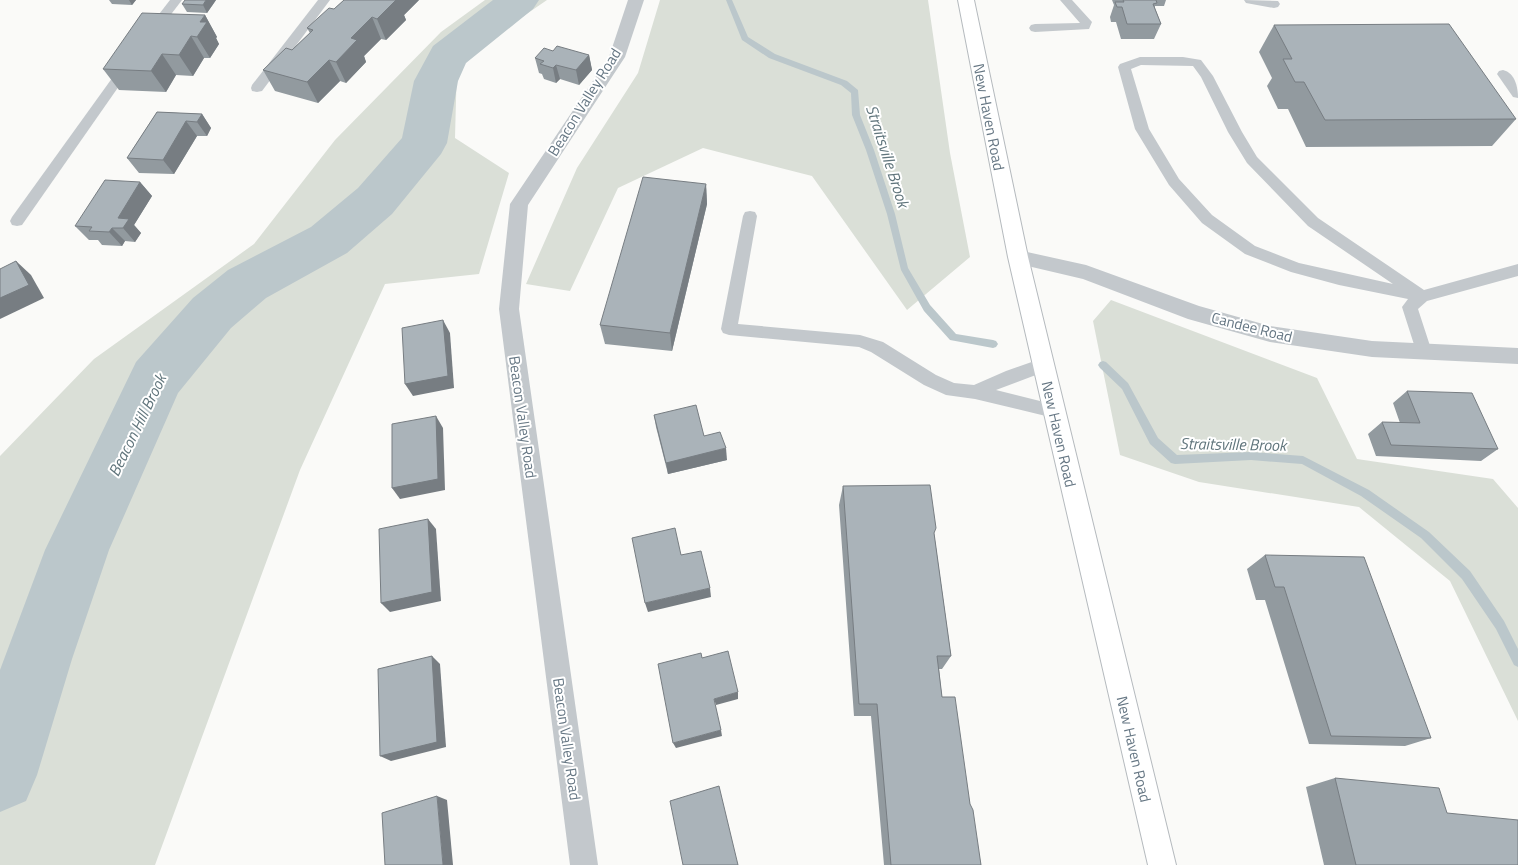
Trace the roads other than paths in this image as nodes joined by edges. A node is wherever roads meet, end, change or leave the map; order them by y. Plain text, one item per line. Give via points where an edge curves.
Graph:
1 (176, 0) edge
2 (324, 0) edge
3 (636, 0) edge
4 (966, 0) edge
5 (1066, 0) edge
6 (1250, 0) edge
7 (1274, 4) dead end
8 (1035, 28) dead end
9 (144, 41) edge
10 (136, 54) edge
11 (1503, 74) dead end
12 (257, 88) dead end
13 (1518, 94) edge
14 (750, 216) dead end
15 (17, 221) dead end
16 (1018, 257) junction
17 (1518, 270) edge
18 (1422, 296) junction
19 (1424, 352) junction
20 (1518, 356) edge
21 (1043, 365) junction
22 (975, 392) junction
23 (1054, 411) junction
24 (584, 865) edge
25 (1162, 865) edge

1 - 9 lane
2 - 12 lane
3 - 24 street, Beacon Valley Road via 617,57 519,204 509,309
4 - 16 main road, New Haven Road
5 - 8 lane via 1086,22 1085,26
6 - 7 lane
10 - 15 lane
11 - 13 lane
14 - 22 lane via 729,329 860,341 877,347 930,380 952,390
16 - 19 street, Candee Road via 1086,272 1195,313 1270,334 1372,349
16 - 21 main road, New Haven Road
17 - 18 lane
18 - 18 lane via 1296,268 1250,250 1207,219 1174,182 1142,129 1124,67 1140,61 1197,63 1207,76 1252,160 1313,222
18 - 19 lane via 1410,307
19 - 20 street, Candee Road
21 - 22 lane
21 - 23 main road, New Haven Road
22 - 23 lane
23 - 25 main road, New Haven Road

